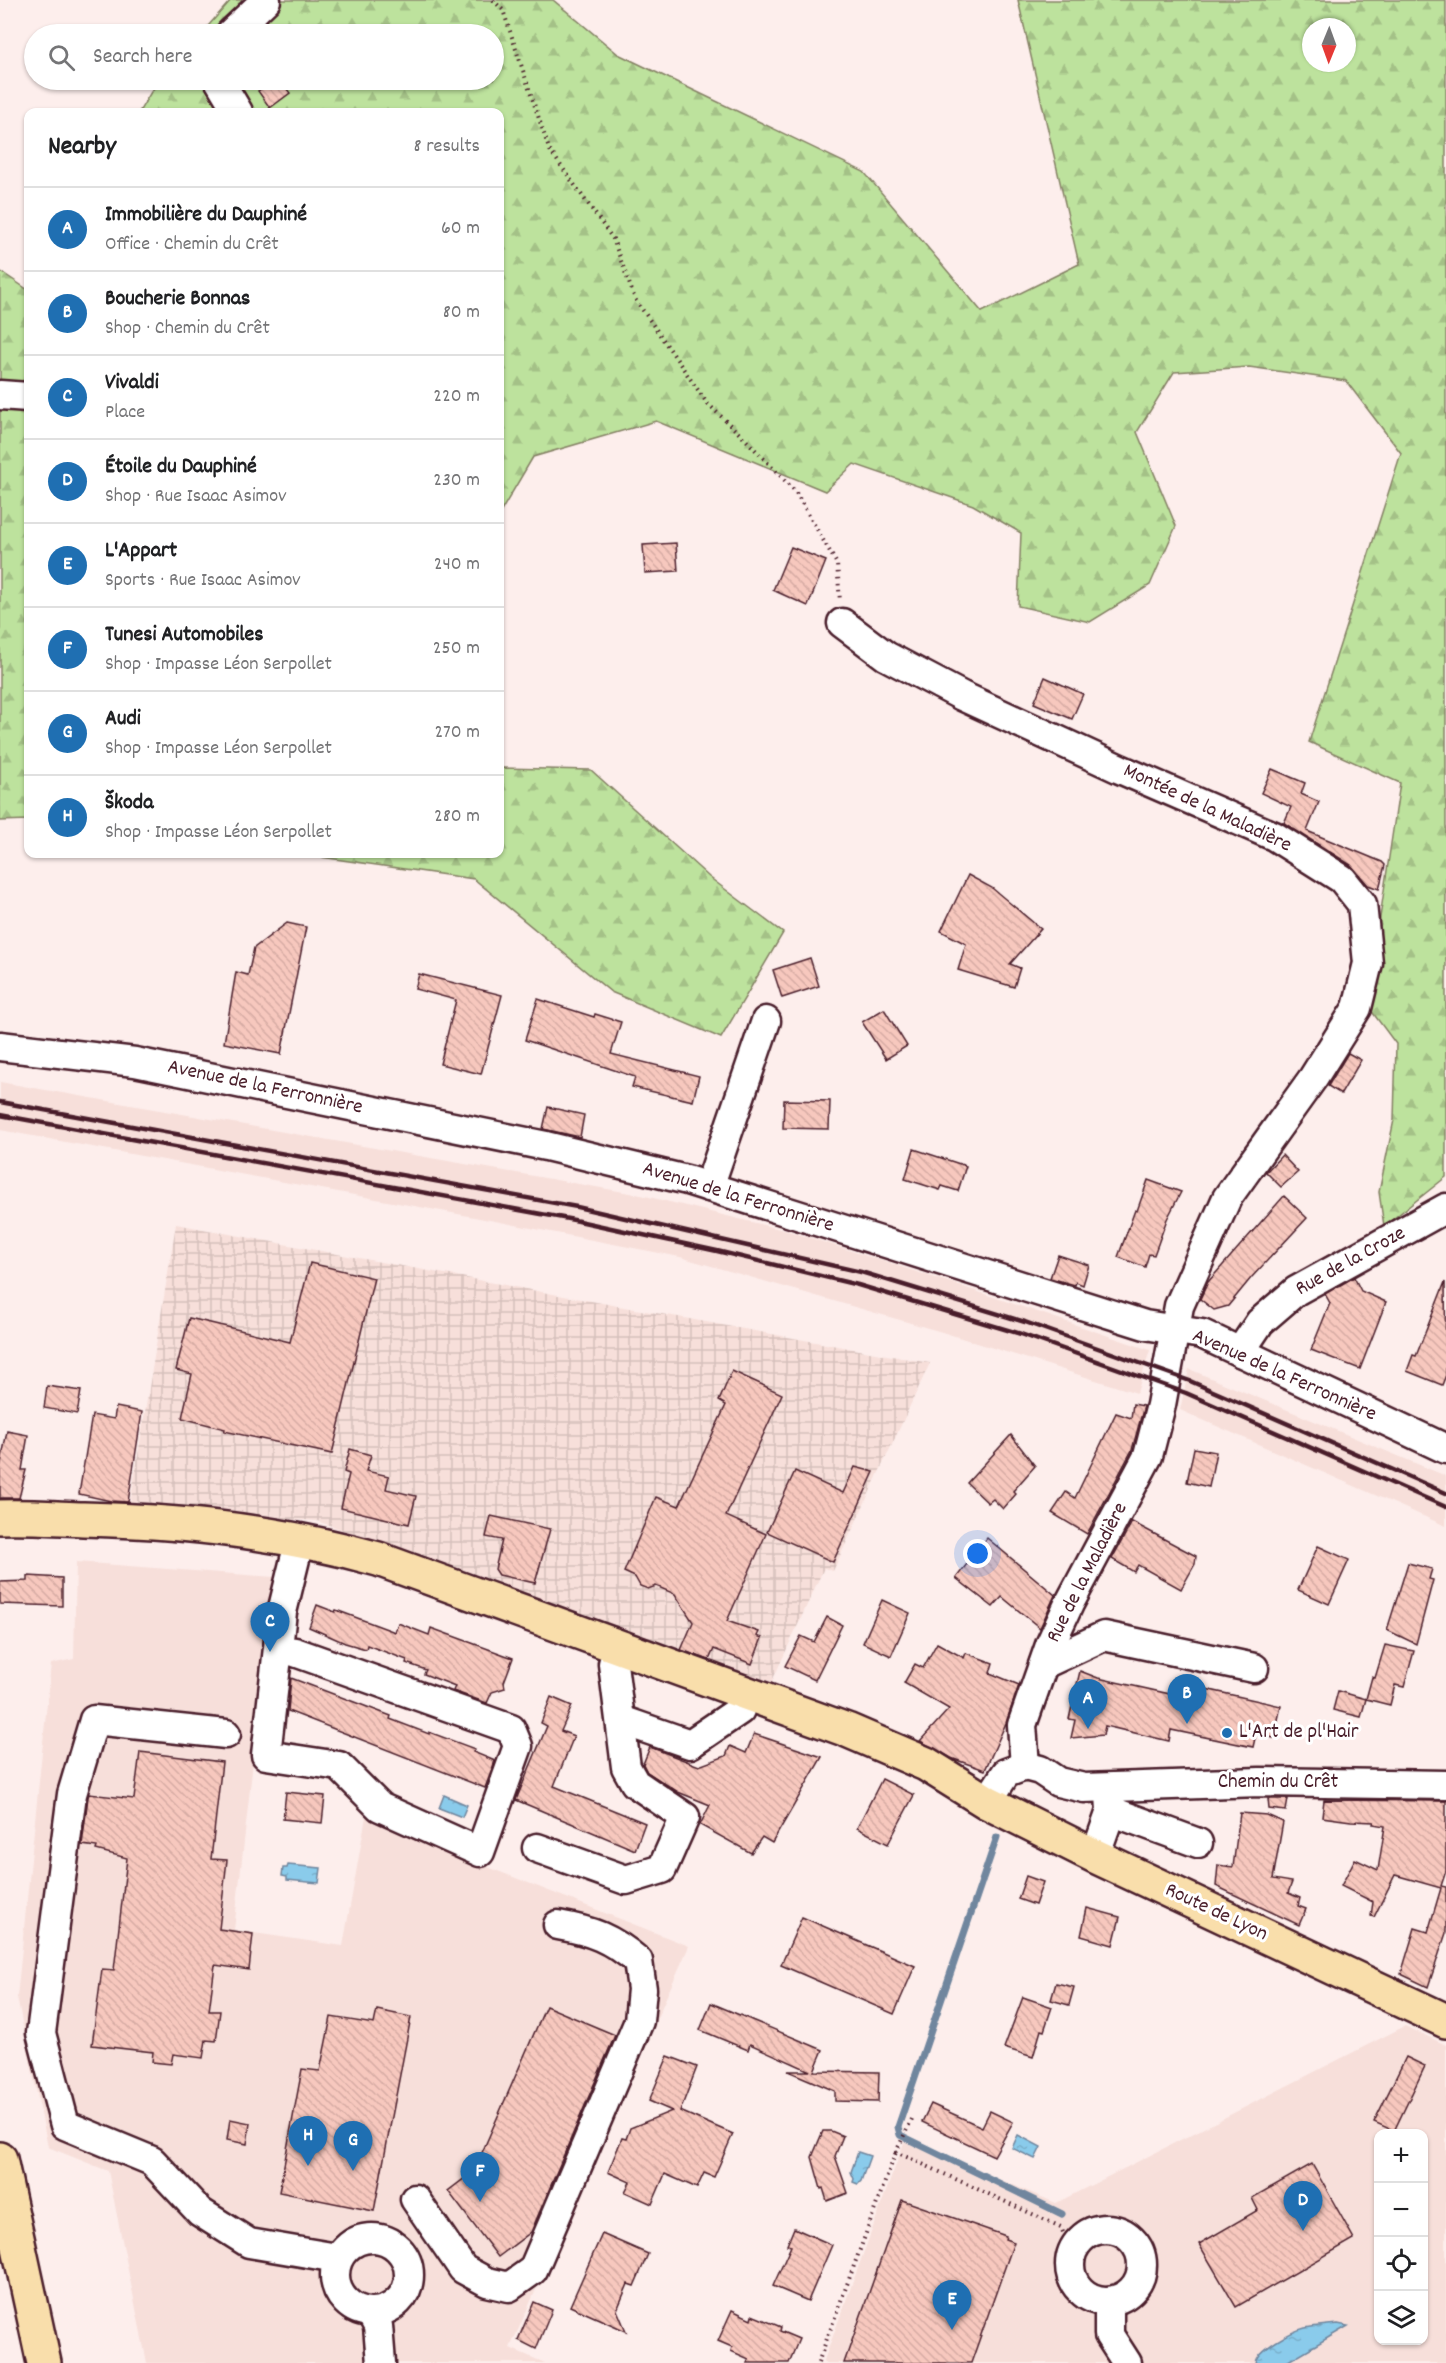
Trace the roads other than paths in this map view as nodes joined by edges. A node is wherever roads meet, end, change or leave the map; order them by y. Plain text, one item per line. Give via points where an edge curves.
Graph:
1 (266, 0) edge
2 (241, 24) edge
3 (225, 90) edge
4 (236, 108) edge
5 (0, 395) edge
6 (24, 397) edge
7 (842, 623) road end
8 (766, 1021) dead end
9 (0, 1046) edge
10 (709, 1187) junction
11 (1446, 1208) edge
12 (1174, 1330) junction
13 (1240, 1352) junction
14 (1446, 1449) edge
15 (0, 1517) edge
16 (0, 1538) edge
17 (295, 1559) junction
18 (278, 1649) junction
19 (615, 1656) junction
20 (1044, 1664) junction
21 (1254, 1668) dead end
22 (740, 1710) junction
23 (621, 1720) junction
24 (226, 1734) dead end
25 (1024, 1766) junction
26 (1446, 1785) edge
27 (1111, 1799) junction
28 (987, 1802) junction
29 (1198, 1843) dead end
30 (537, 1848) dead end
31 (1095, 1856) junction
32 (558, 1926) dead end
33 (1446, 2020) edge
34 (0, 2159) edge
35 (398, 2250) junction
36 (337, 2258) junction
37 (1109, 2301) dead end
38 (371, 2313) junction
39 (44, 2363) edge
40 (381, 2363) edge
41 (1127, 2363) edge

1 - 2 street
3 - 4 street
5 - 6 street
7 - 12 street, Montée de la Maladière via 886,656 962,696 1274,837 1342,879 1362,904 1368,963 1357,1008 1313,1078 1227,1198 1179,1306
8 - 10 street
9 - 10 street, Avenue de la Ferronnière via 146,1064 546,1146
10 - 12 street, Avenue de la Ferronnière via 1145,1325
11 - 13 street, Rue de la Croze via 1296,1291 1260,1322
12 - 13 street, Avenue de la Ferronnière via 1202,1334
12 - 20 street, Rue de la Maladière via 1148,1456 1069,1604
13 - 14 street, Avenue de la Ferronnière
15 - 19 main road via 158,1522 269,1533 323,1544 378,1559
16 - 17 main road via 156,1542
17 - 18 street
17 - 19 main road via 371,1578
18 - 18 street via 266,1755 339,1766 380,1807 480,1852 518,1746 511,1729
19 - 22 main road
19 - 23 street
19 - 28 main road via 847,1730 926,1764
20 - 21 street via 1104,1635
20 - 25 street, Rue de la Maladière via 1022,1725
22 - 23 street via 690,1744
22 - 28 main road via 919,1782
23 - 30 street via 626,1767 635,1783 685,1817 662,1869 626,1880
24 - 36 street via 94,1720 72,1794 41,2033 65,2125 152,2161 200,2212 249,2243
25 - 27 street, Chemin du Crêt
25 - 28 street via 1006,1773
26 - 27 street, Chemin du Crêt via 1260,1782
27 - 29 street
27 - 31 street
28 - 31 main road, Route de Lyon
31 - 33 main road, Route de Lyon
32 - 35 street via 583,1930 617,1944 638,1961 642,1989 639,2020 533,2270 509,2287 487,2282 463,2269 417,2194
34 - 39 main road
35 - 36 street via 390,2242 370,2237 351,2243
35 - 38 street via 410,2275 405,2294 390,2308
36 - 38 street via 333,2277 339,2294 352,2308
37 - 41 street via 1109,2335
38 - 40 street via 378,2326

